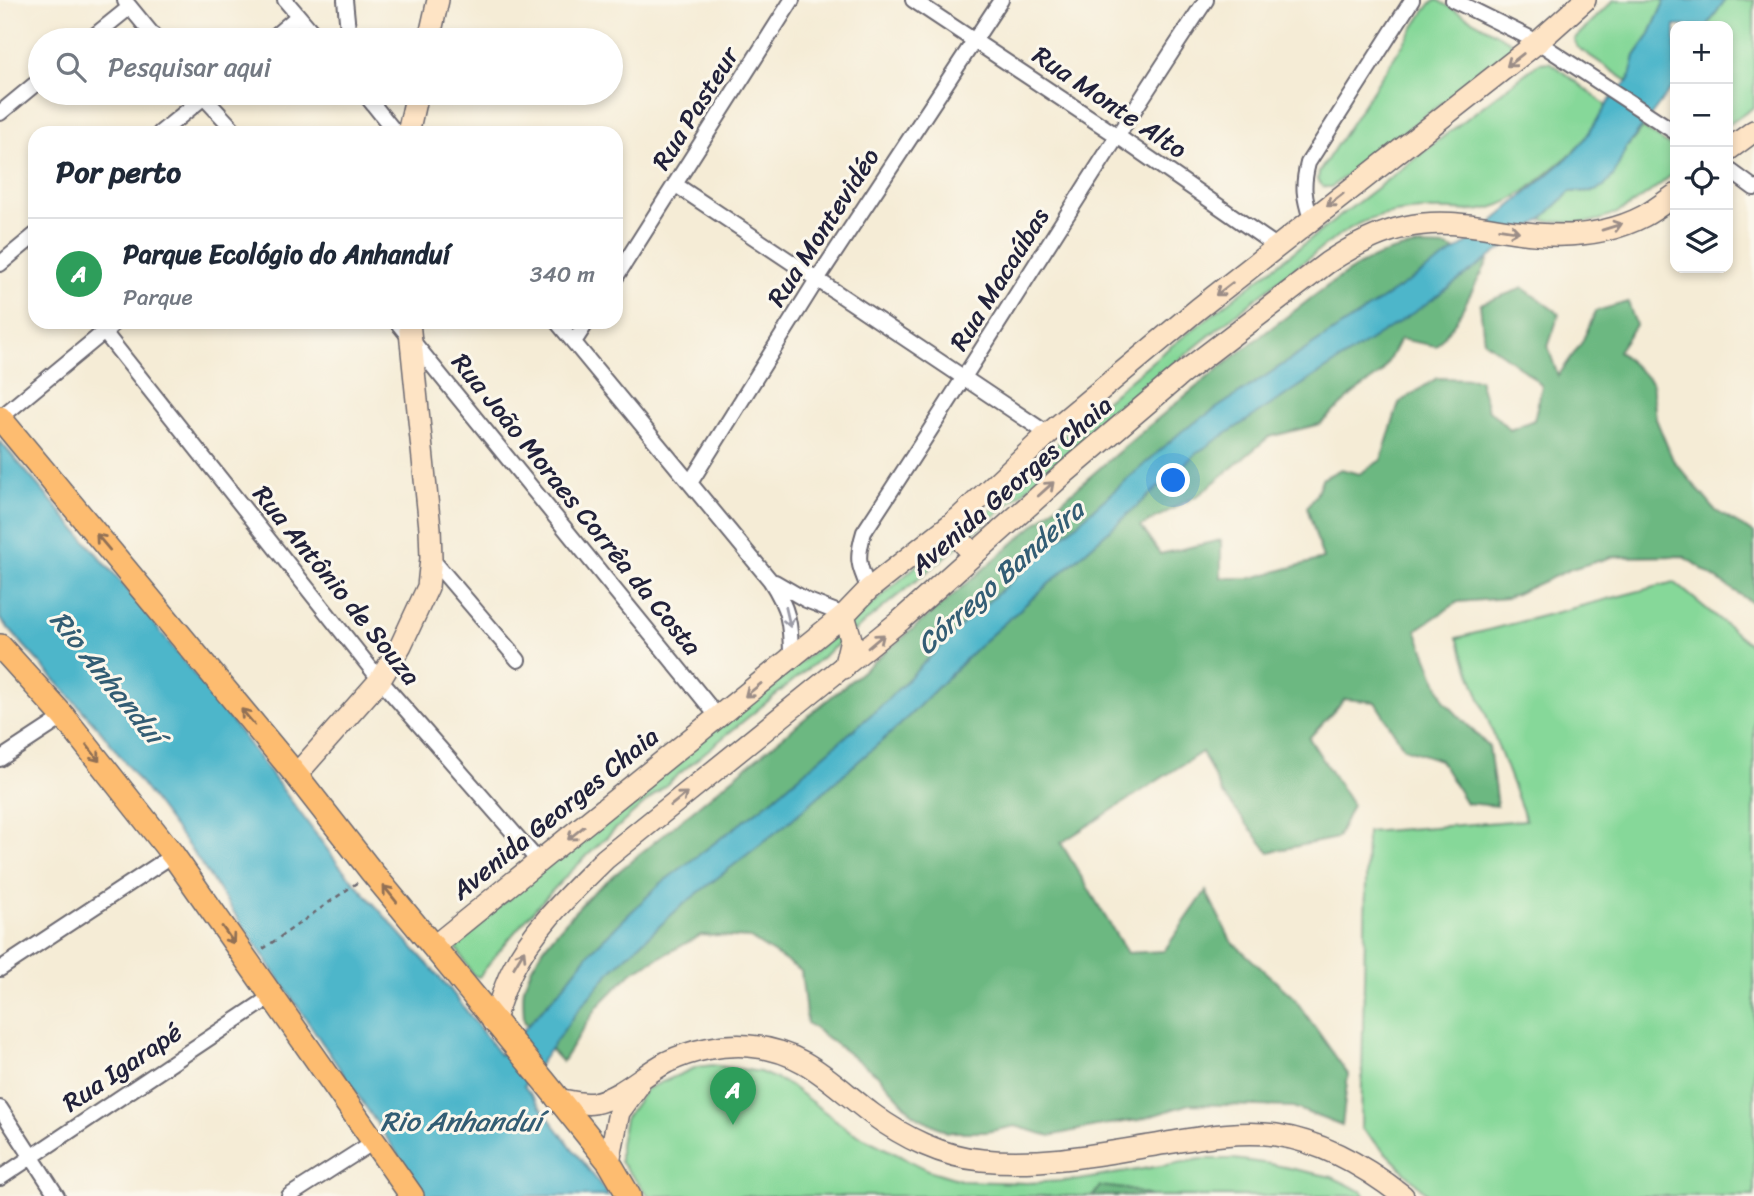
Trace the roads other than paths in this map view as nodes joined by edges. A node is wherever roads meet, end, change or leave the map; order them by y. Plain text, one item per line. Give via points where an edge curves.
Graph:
1 (285, 0) edge
2 (345, 0) edge
3 (438, 0) edge
4 (792, 0) edge
5 (913, 0) edge
6 (1001, 0) edge
7 (1206, 0) edge
8 (1412, 0) edge
9 (1453, 0) edge
10 (1585, 0) edge
11 (127, 3) edge
12 (298, 16) junction
13 (101, 28) edge
14 (147, 28) edge
15 (284, 28) edge
16 (308, 28) edge
17 (348, 28) edge
18 (432, 28) edge
19 (974, 40) junction
20 (1538, 42) junction
21 (28, 90) edge
22 (192, 105) edge
23 (213, 105) edge
24 (373, 105) edge
25 (414, 105) edge
26 (0, 113) edge
27 (168, 126) edge
28 (231, 126) edge
29 (390, 126) edge
30 (410, 126) edge
31 (1670, 128) edge
32 (1754, 131) edge
33 (1116, 135) junction
34 (1732, 147) edge
35 (1733, 173) edge
36 (676, 185) junction
37 (1754, 188) edge
38 (1670, 198) edge
39 (1311, 219) junction
40 (28, 241) edge
41 (1279, 247) junction
42 (0, 264) edge
43 (623, 266) edge
44 (818, 278) junction
45 (108, 329) edge
46 (405, 329) edge
47 (407, 329) edge
48 (563, 329) edge
49 (582, 329) edge
50 (104, 332) junction
51 (574, 342) junction
52 (966, 378) junction
53 (0, 418) edge
54 (1048, 434) junction
55 (690, 483) junction
56 (960, 517) junction
57 (974, 553) junction
58 (431, 558) junction
59 (770, 580) junction
60 (869, 589) junction
61 (844, 615) junction
62 (0, 646) edge
63 (791, 658) junction
64 (518, 660) dead end
65 (844, 668) junction
66 (380, 680) junction
67 (64, 717) junction
68 (719, 718) junction
69 (0, 759) edge
70 (296, 775) junction
71 (173, 855) junction
72 (540, 863) junction
73 (433, 947) junction
74 (0, 969) edge
75 (272, 996) junction
76 (493, 1022) junction
77 (645, 1076) junction
78 (551, 1090) junction
79 (0, 1108) edge
80 (375, 1141) junction
81 (32, 1157) junction
82 (609, 1162) junction
83 (0, 1178) edge
84 (57, 1196) edge
85 (289, 1196) edge
86 (412, 1196) edge
87 (629, 1196) edge
88 (1403, 1196) edge

1 - 12 street
2 - 17 street
3 - 18 main road
4 - 36 street, Rua Pasteur
5 - 19 street, Rua Monte Alto
6 - 19 street, Rua Montevidéo
7 - 33 street, Rua Macaúbas
8 - 39 street via 1308,163 1303,181
9 - 20 street
10 - 20 main road, Avenida Georges Chaia
11 - 13 street
11 - 14 street
12 - 15 street
12 - 16 street
19 - 33 street, Rua Monte Alto
19 - 44 street, Rua Montevidéo
20 - 31 street
20 -> 39 main road, Avenida Georges Chaia
21 - 26 street
22 - 27 street
23 - 28 street
24 - 29 street
25 - 30 main road
32 - 34 main road
33 - 41 street, Rua Monte Alto
33 - 52 street, Rua Macaúbas
35 - 37 street
36 - 43 street, Rua Pasteur
36 - 44 street
57 -> 38 main road, Avenida Georges Chaia via 1179,376 1351,247 1405,226 1430,223 1474,224 1544,235 1608,230 1644,216
39 - 41 main road, Avenida Georges Chaia
40 - 42 street
41 -> 54 main road, Avenida Georges Chaia
44 - 52 street
44 - 55 street, Rua Montevidéo
45 - 50 street
46 - 58 main road
47 - 68 street, Rua João Moraes Corrêa da Costa
48 - 51 street
49 - 51 street
50 - 53 street
50 - 66 street, Rua Antônio de Souza
51 - 55 street
52 - 54 street
52 - 60 street, Rua Macaúbas via 864,533 858,566
70 -> 53 main road
54 - 56 main road, Avenida Georges Chaia
55 - 59 street
56 - 57 main road via 960,540
56 - 60 main road, Avenida Georges Chaia
65 -> 57 main road, Avenida Georges Chaia
58 - 64 street
58 - 66 main road via 428,587
59 - 61 street
59 -> 63 street via 788,613
60 - 61 main road, Avenida Georges Chaia
61 - 63 main road, Avenida Georges Chaia
61 - 65 main road via 851,639
62 - 67 main road
63 -> 68 main road, Avenida Georges Chaia
76 -> 65 main road, Avenida Georges Chaia via 512,971 573,891 637,832
66 - 70 main road
66 - 72 street, Rua Antônio de Souza
67 - 69 street
67 -> 71 main road
68 -> 72 main road, Avenida Georges Chaia
73 -> 70 main road
71 - 74 street
71 -> 75 main road
72 - 73 main road, Avenida Georges Chaia
73 - 76 main road
75 - 80 main road
75 - 81 street, Rua Igarapé
76 - 78 main road
77 - 78 main road via 621,1093 592,1104
77 - 82 main road via 619,1112
77 - 88 main road via 695,1052 750,1046 810,1064 905,1136 942,1152 979,1160 1033,1163 1193,1139 1276,1135 1348,1158
78 - 82 main road
79 - 81 street
80 - 85 street
80 - 86 main road
81 - 83 street, Rua Igarapé
81 - 84 street
82 - 87 main road

